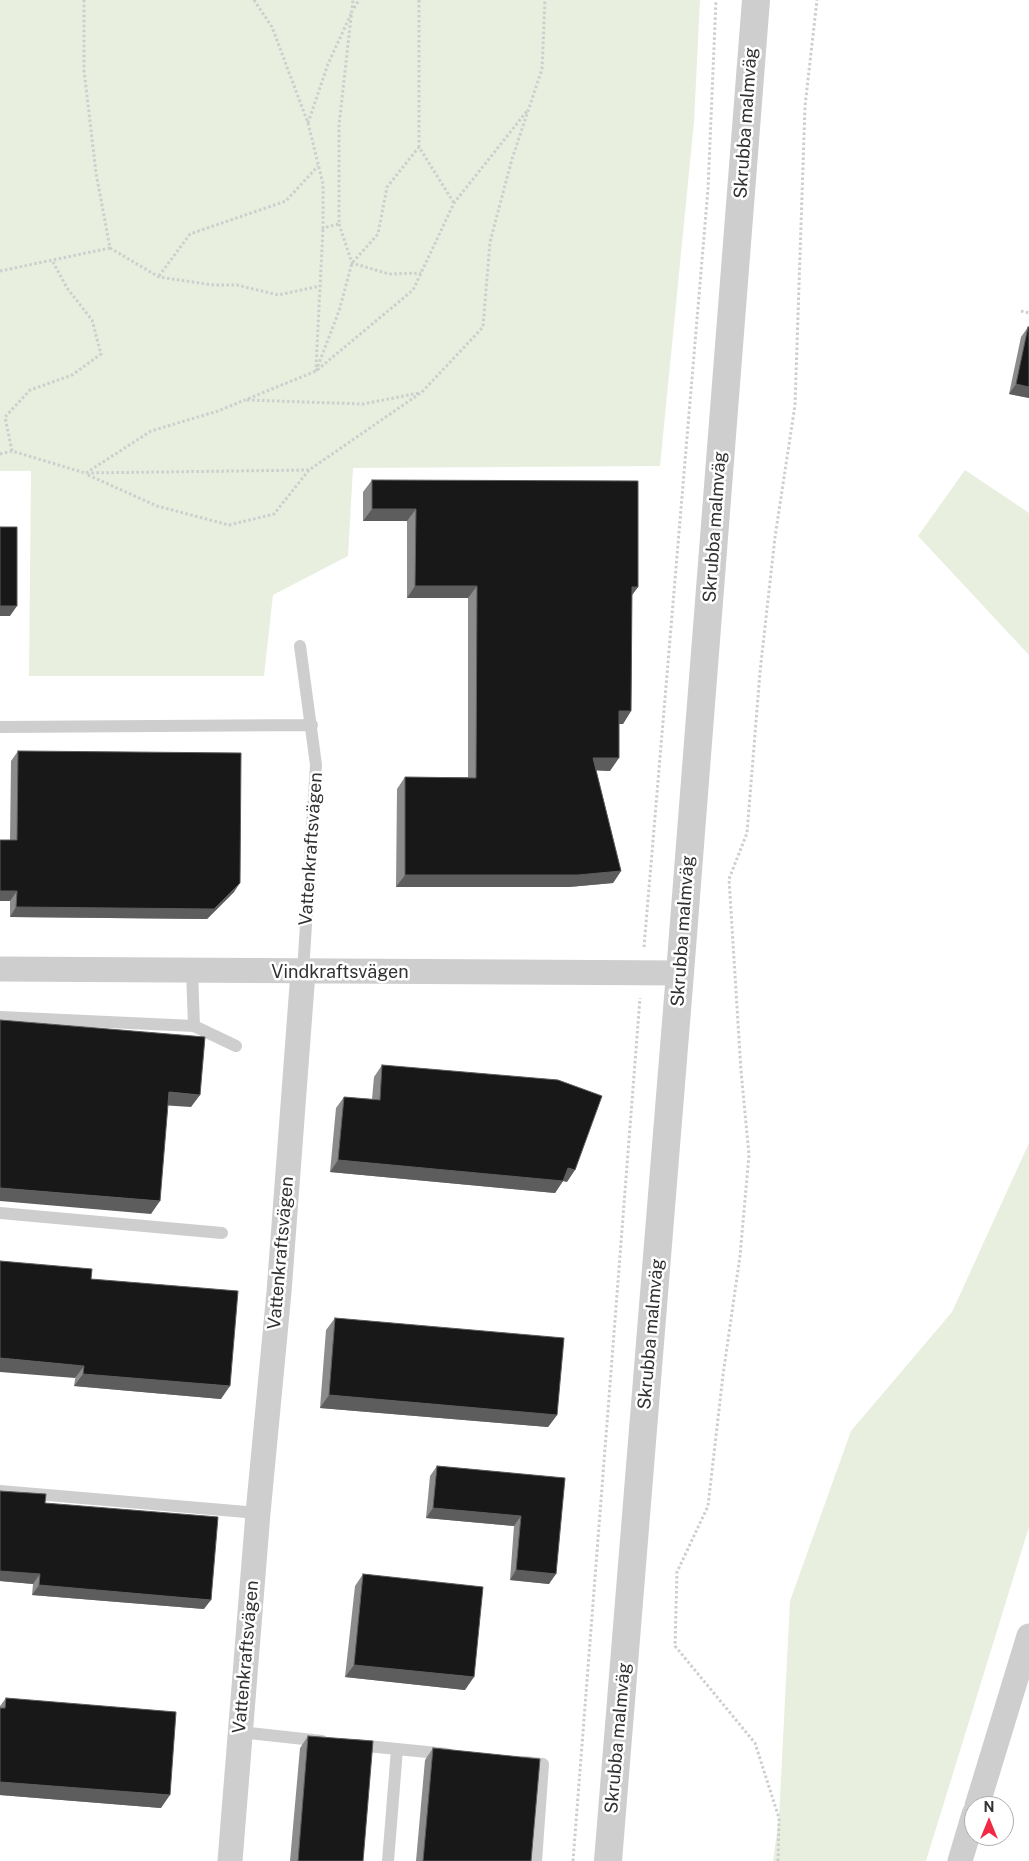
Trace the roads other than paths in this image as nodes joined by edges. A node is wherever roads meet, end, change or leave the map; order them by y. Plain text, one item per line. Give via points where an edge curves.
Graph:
1 (756, 0) edge
2 (300, 646) dead end
3 (312, 725) junction
4 (0, 728) edge
5 (0, 969) edge
6 (192, 971) junction
7 (303, 972) junction
8 (680, 973) junction
9 (0, 1017) edge
10 (194, 1026) junction
11 (236, 1046) dead end
12 (0, 1213) edge
13 (222, 1233) dead end
14 (0, 1491) edge
15 (258, 1513) junction
16 (1029, 1636) edge
17 (240, 1732) junction
18 (397, 1749) junction
19 (455, 1755) edge
20 (514, 1761) edge
21 (979, 1796) edge
22 (964, 1846) edge
23 (230, 1861) edge
24 (388, 1861) edge
25 (536, 1861) edge
26 (608, 1861) edge
27 (960, 1861) edge

1 - 8 street, Skrubba malmväg
2 - 3 lane, Vattenkraftsvägen
3 - 4 lane
3 - 7 lane, Vattenkraftsvägen via 316,765
5 - 6 street, Vindkraftsvägen
6 - 7 street, Vindkraftsvägen
6 - 10 lane
7 - 8 street, Vindkraftsvägen
7 - 15 street, Vattenkraftsvägen via 279,1292
8 - 26 street, Skrubba malmväg
9 - 10 lane
10 - 11 lane
12 - 13 lane
14 - 15 lane
15 - 17 street, Vattenkraftsvägen
16 - 21 street
17 - 18 lane
17 - 23 street, Vattenkraftsvägen
18 - 19 lane
18 - 24 lane
20 - 25 lane via 543,1764
22 - 27 street

